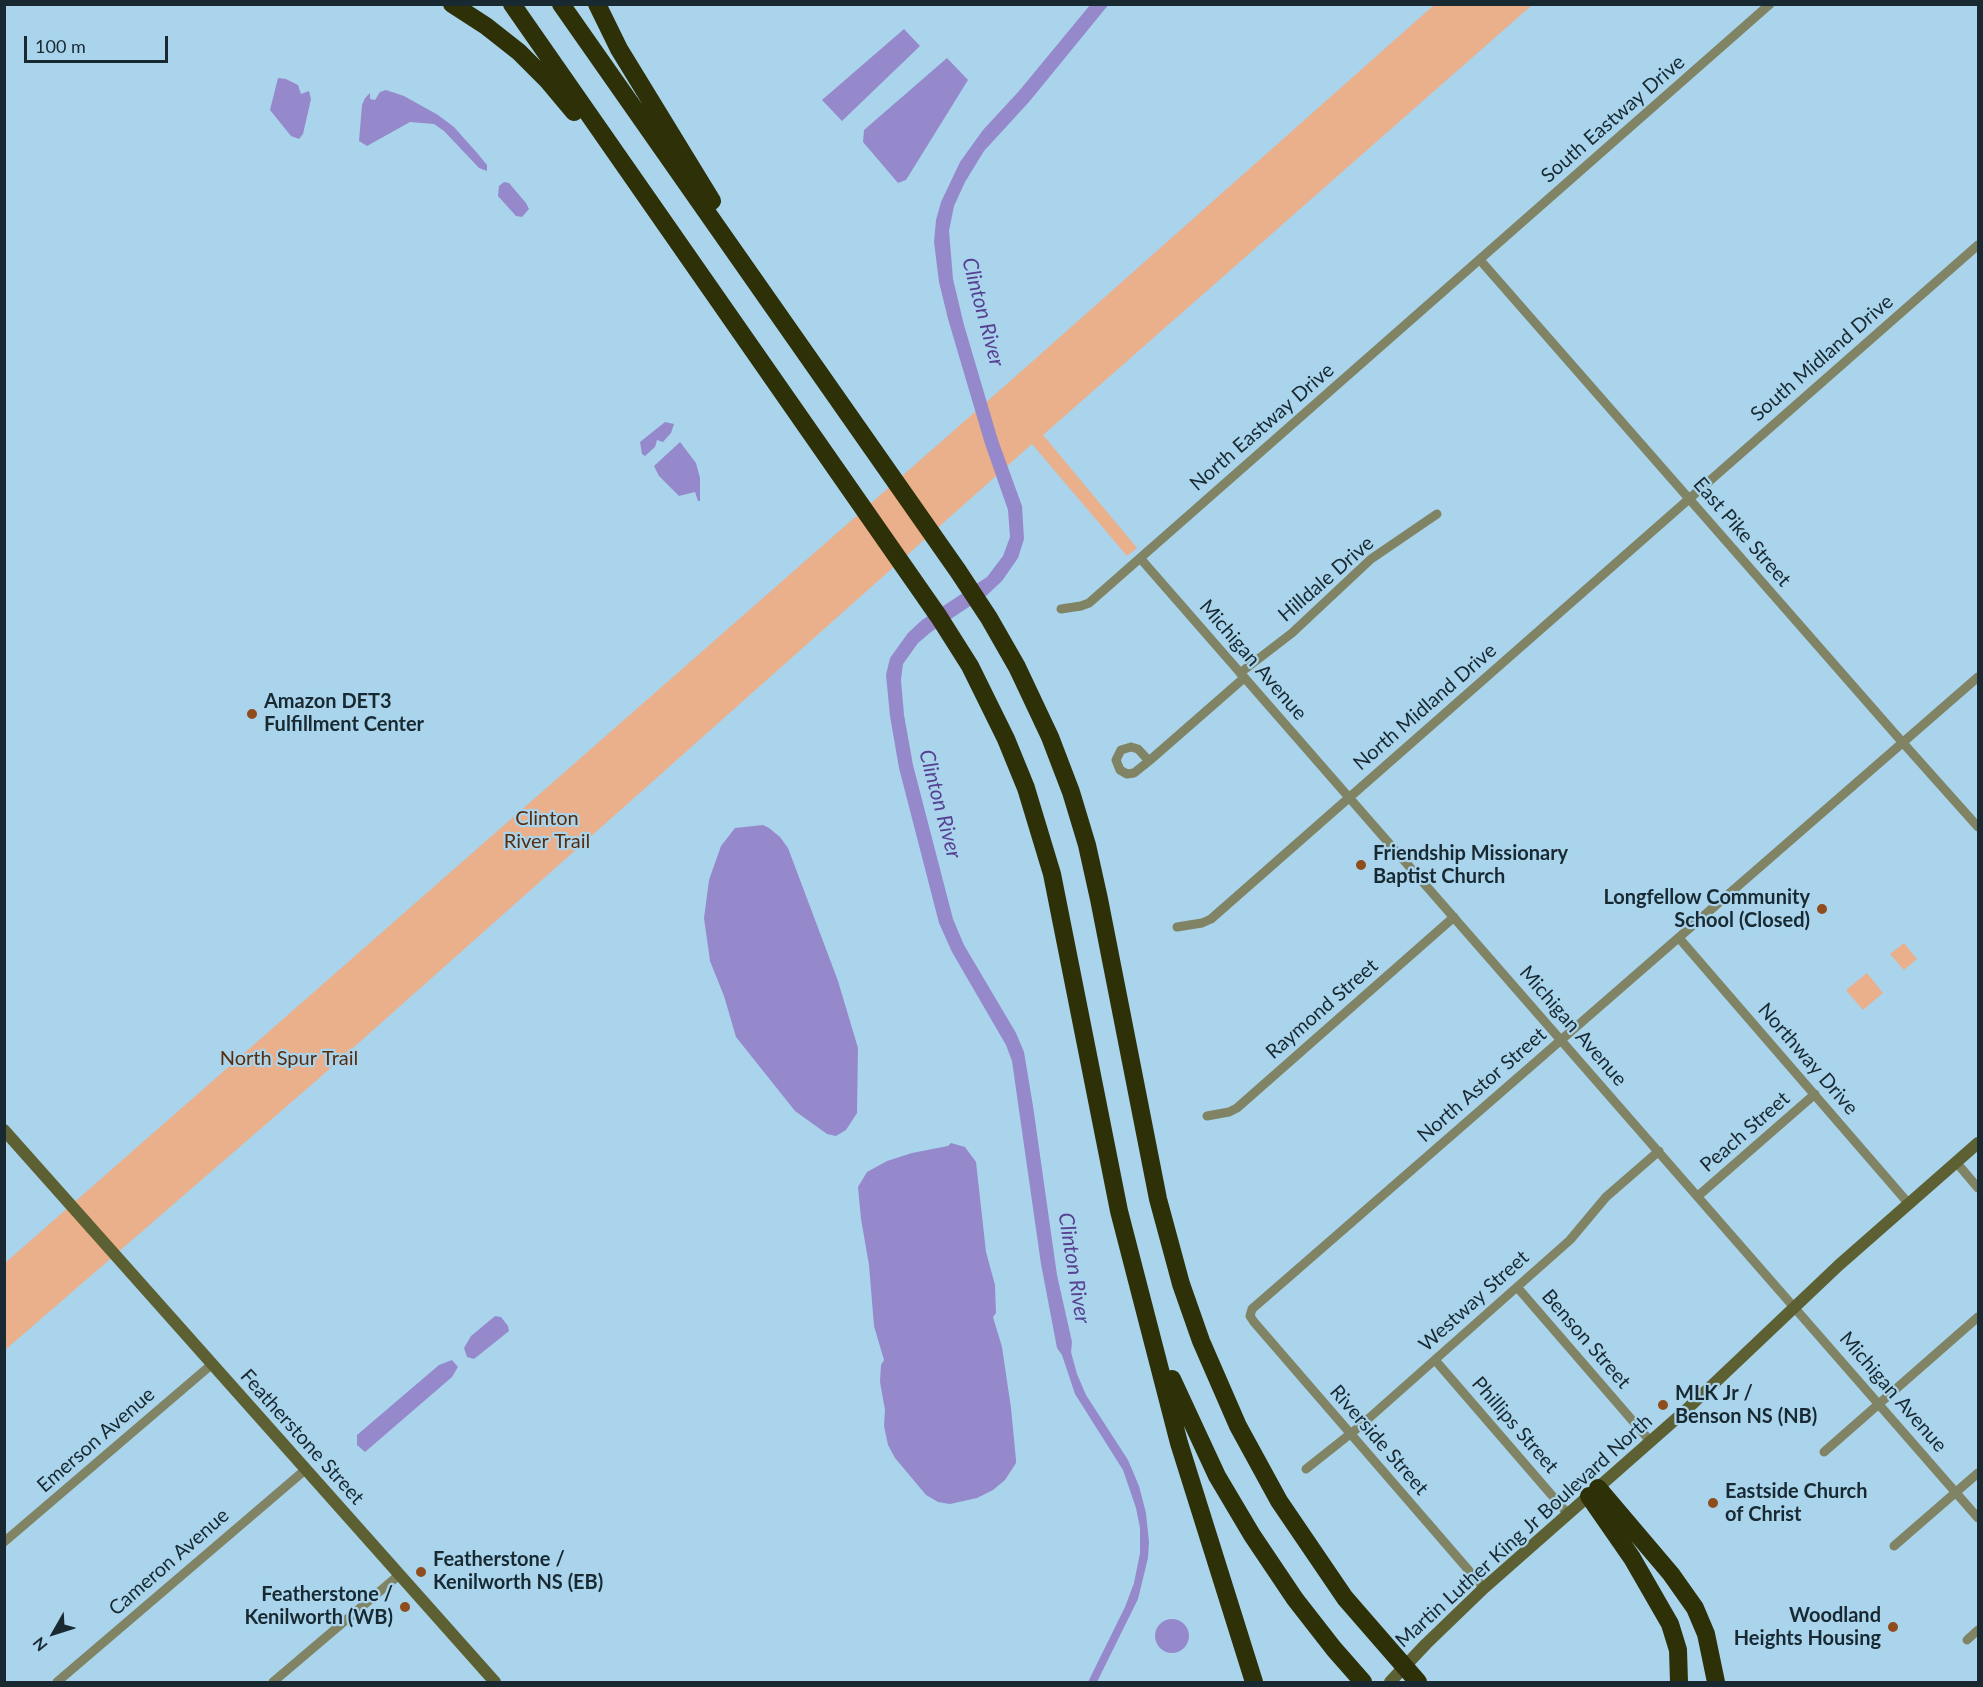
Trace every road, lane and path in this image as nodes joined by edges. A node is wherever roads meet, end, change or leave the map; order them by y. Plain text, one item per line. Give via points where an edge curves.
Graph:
1 (452, 4) edge
2 (512, 4) edge
3 (561, 4) edge
4 (597, 4) edge
5 (1770, 4) edge
6 (652, 206) junction
7 (716, 226) junction
8 (1978, 244) edge
9 (1480, 260) junction
10 (1689, 499) junction
11 (1437, 514) dead end
12 (1140, 558) junction
13 (1061, 609) dead end
14 (1242, 675) junction
15 (1978, 680) edge
16 (1903, 743) junction
17 (1149, 761) dead end
18 (1349, 797) junction
19 (1978, 827) edge
20 (1454, 917) junction
21 (1177, 927) dead end
22 (1679, 938) junction
23 (1561, 1040) junction
24 (1815, 1094) junction
25 (1207, 1116) dead end
26 (4, 1130) edge
27 (1978, 1143) edge
28 (1659, 1151) junction
29 (1956, 1162) junction
30 (1978, 1188) edge
31 (1698, 1196) junction
32 (1909, 1204) junction
33 (1517, 1287) junction
34 (1794, 1307) junction
35 (1147, 1313) junction
36 (1250, 1314) joint
37 (1978, 1317) edge
38 (1435, 1360) junction
39 (212, 1365) junction
40 (1879, 1403) junction
41 (1350, 1433) junction
42 (1651, 1442) junction
43 (1824, 1452) dead end
44 (1306, 1469) dead end
45 (305, 1470) junction
46 (1978, 1473) edge
47 (1594, 1492) junction
48 (1956, 1493) junction
49 (1568, 1514) junction
50 (1978, 1518) edge
51 (4, 1542) edge
52 (1894, 1546) dead end
53 (399, 1575) junction
54 (1484, 1588) junction
55 (1978, 1630) edge
56 (1967, 1640) dead end
57 (1358, 1678) edge
58 (57, 1683) edge
59 (273, 1683) edge
60 (495, 1683) edge
61 (1254, 1683) edge
62 (1390, 1683) edge
63 (1418, 1683) edge
64 (1679, 1683) edge
65 (1716, 1683) edge

1 - 6 highway via 533,65
2 - 6 highway
3 - 7 highway
4 - 7 highway via 619,49 714,205
5 - 9 street, South Eastway Drive
6 - 35 highway via 924,595 982,688 1010,747 1044,845 1119,1211
7 - 63 highway via 958,571 1017,667 1050,737 1080,820 1158,1199 1201,1341 1238,1426 1279,1502 1338,1589
8 - 10 street, South Midland Drive
9 - 10 street, East Pike Street
9 - 12 street, North Eastway Drive
10 - 16 street, East Pike Street
10 - 18 street, North Midland Drive
11 - 14 street, Hilldale Drive via 1370,561
12 - 13 street, North Eastway Drive via 1087,605
12 - 14 street, Michigan Avenue
14 - 17 street, Hilldale Drive
14 - 18 street, Michigan Avenue
15 - 16 street, North Astor Street
16 - 19 street, East Pike Street
16 - 22 street, North Astor Street
18 - 20 street, Michigan Avenue
18 - 21 street, North Midland Drive via 1211,919
20 - 23 street, Michigan Avenue
20 - 25 street, Raymond Street via 1237,1108
22 - 23 street, North Astor Street
22 - 24 street, Northway Drive
23 - 28 street, Michigan Avenue
23 - 36 street, North Astor Street
24 - 31 street, Peach Street
24 - 32 street, Northway Drive
26 - 39 main road, Featherstone Street
27 - 29 main road, Martin Luther King Jr Boulevard North
28 - 31 street, Michigan Avenue
28 - 33 street, Westway Street via 1606,1197 1575,1236
29 - 30 street
29 - 32 main road, Martin Luther King Jr Boulevard North
31 - 34 street, Michigan Avenue
32 - 34 main road, Martin Luther King Jr Boulevard North
33 - 38 street, Westway Street
33 - 42 street, Benson Street
34 - 40 street, Michigan Avenue
34 - 42 main road, Martin Luther King Jr Boulevard North
35 - 57 highway via 1186,1412 1234,1505 1294,1599
35 - 61 highway via 1179,1443
36 - 41 street, Riverside Street
37 - 40 street
38 - 41 street, Westway Street
38 - 49 street, Phillips Street
39 - 45 main road, Featherstone Street
39 - 51 street, Emerson Avenue
40 - 43 street
40 - 48 street, Michigan Avenue
41 - 44 street, Westway Street
41 - 54 street, Riverside Street
42 - 47 main road, Martin Luther King Jr Boulevard North
45 - 53 main road, Featherstone Street
45 - 58 street, Cameron Avenue
46 - 48 street
47 - 49 main road, Martin Luther King Jr Boulevard North
47 - 64 highway via 1670,1624 1678,1650
47 - 65 highway via 1671,1574 1695,1608 1706,1634
48 - 50 street, Michigan Avenue
48 - 52 street
49 - 54 main road, Martin Luther King Jr Boulevard North
53 - 59 street
53 - 60 main road, Featherstone Street
54 - 62 main road, Martin Luther King Jr Boulevard North
55 - 56 street

